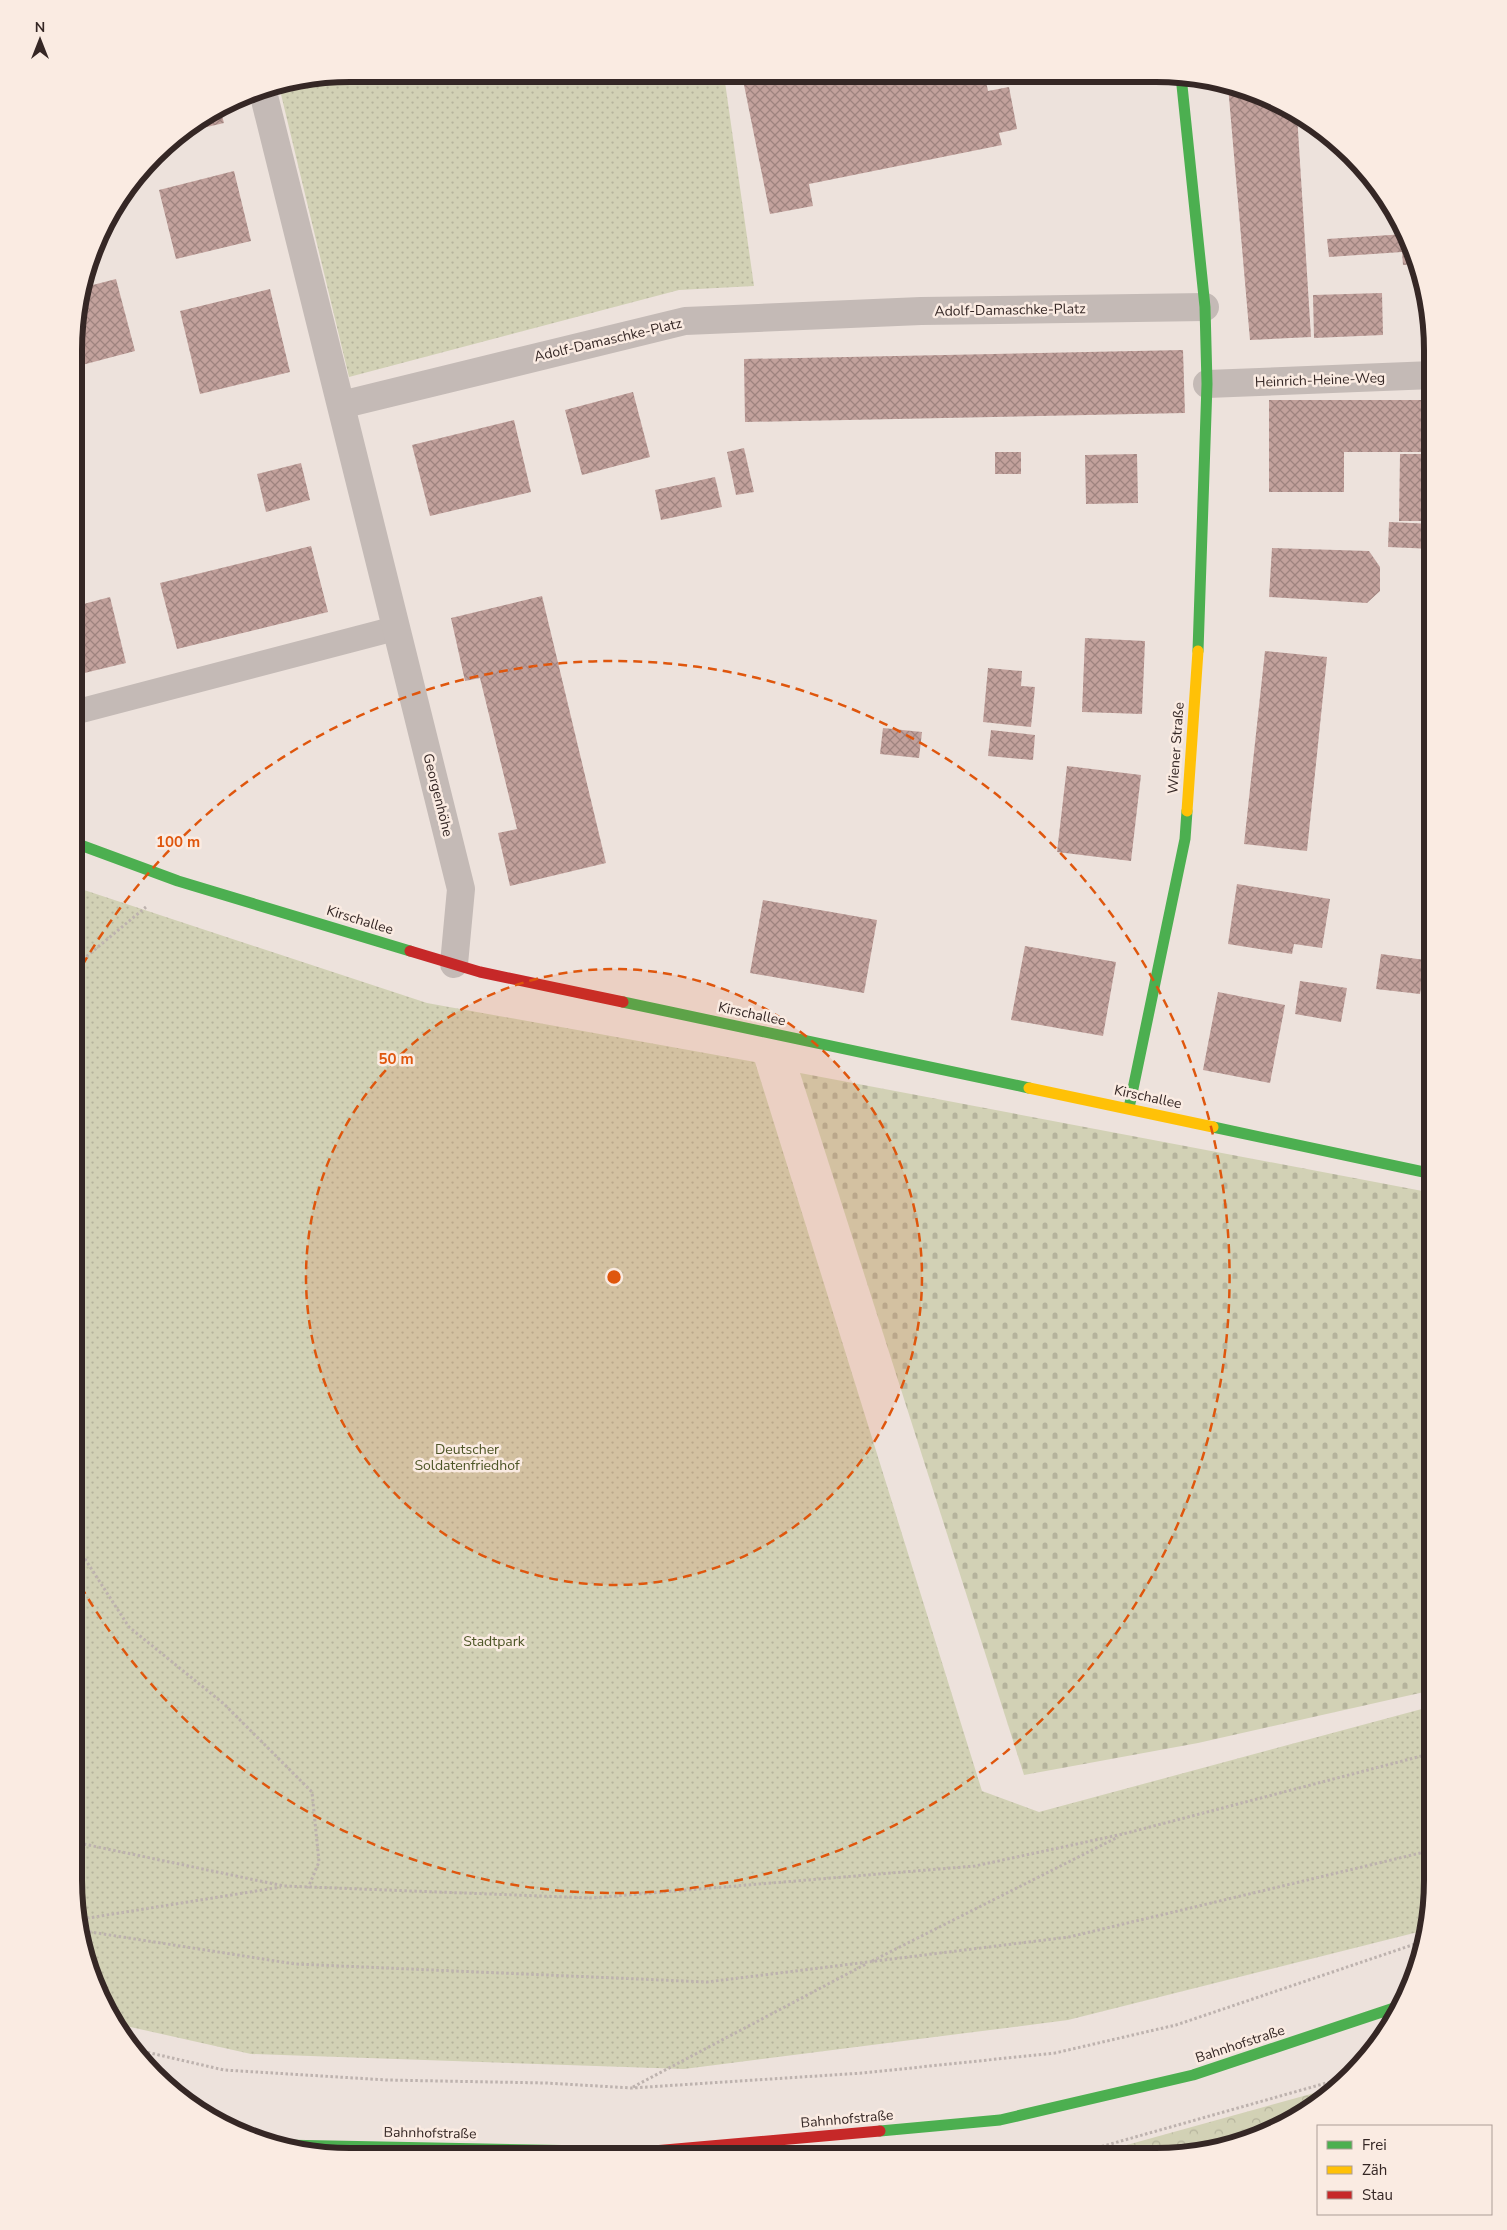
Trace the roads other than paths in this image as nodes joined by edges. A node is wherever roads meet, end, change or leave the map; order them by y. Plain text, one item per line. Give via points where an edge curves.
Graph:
1 (1182, 84) edge
2 (264, 97) edge
3 (1205, 307) junction
4 (1424, 375) edge
5 (1207, 384) junction
6 (341, 405) junction
7 (397, 628) junction
8 (83, 710) edge
9 (83, 846) edge
10 (454, 964) junction
11 (1129, 1108) junction
12 (1424, 1172) edge
13 (1391, 2009) edge
14 (323, 2146) edge
15 (443, 2148) edge
16 (702, 2148) edge

1 - 3 street
2 - 6 street
3 - 5 street
3 - 6 street, Adolf-Damaschke-Platz via 920,312 685,321
4 - 5 street, Heinrich-Heine-Weg
5 - 11 street, Wiener Straße via 1200,614 1185,839
6 - 7 street, Georgenhöhe
7 - 8 lane
7 - 10 street, Georgenhöhe via 461,889
9 - 10 street, Kirschallee via 178,881
10 - 11 street, Kirschallee
11 - 12 street, Kirschallee
13 - 16 street, Bahnhofstraße via 1193,2076 1000,2120
14 - 15 street, Bahnhofstraße

